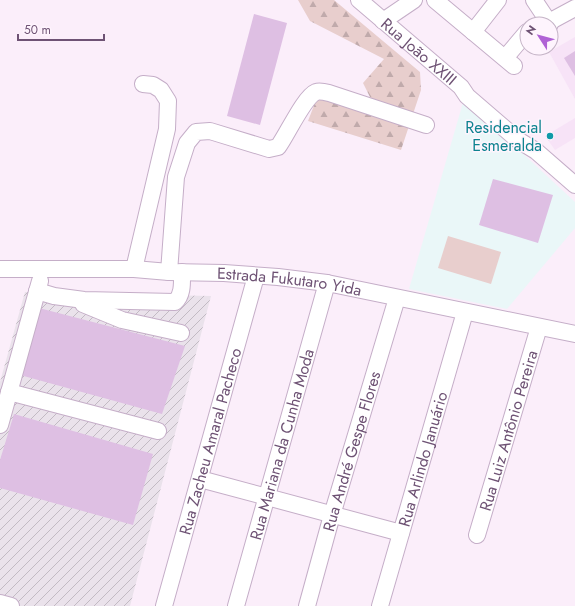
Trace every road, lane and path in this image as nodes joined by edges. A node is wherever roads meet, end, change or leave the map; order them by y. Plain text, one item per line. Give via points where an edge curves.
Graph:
1 (359, 0) edge
2 (414, 0) edge
3 (435, 0) edge
4 (498, 0) edge
5 (534, 0) edge
6 (575, 8) edge
7 (543, 16) edge
8 (559, 17) edge
9 (383, 20) junction
10 (473, 32) junction
11 (519, 46) edge
12 (143, 84) dead end
13 (426, 125) dead end
14 (575, 185) edge
15 (0, 269) edge
16 (41, 269) junction
17 (134, 270) junction
18 (176, 272) junction
19 (256, 276) junction
20 (327, 283) junction
21 (37, 291) junction
22 (397, 298) junction
23 (72, 299) junction
24 (465, 312) junction
25 (539, 327) junction
26 (181, 333) dead end
27 (575, 334) edge
28 (9, 392) junction
29 (0, 425) edge
30 (158, 431) dead end
31 (200, 479) junction
32 (266, 498) junction
33 (332, 515) junction
34 (401, 533) junction
35 (477, 535) dead end
36 (0, 603) edge
37 (11, 606) edge
38 (164, 606) edge
39 (236, 606) edge
40 (308, 606) edge
41 (380, 606) edge

1 - 9 street, Rua João XXIII
2 - 9 street
3 - 10 street
4 - 10 street
5 - 7 street
6 - 8 street
9 - 14 street, Rua João XXIII via 461,87 466,96
10 - 11 street via 510,62
12 - 17 street via 153,85 161,90 168,101 167,128
13 - 18 street via 329,93 316,92 305,101 278,147 269,149 210,131 196,132 187,144 176,177
15 - 16 street, Estrada Fukutaro Yida
16 - 17 street, Estrada Fukutaro Yida
16 - 21 street
17 - 18 street, Estrada Fukutaro Yida
18 - 19 street, Estrada Fukutaro Yida
18 - 23 street via 181,292 175,302
19 - 20 street, Estrada Fukutaro Yida
19 - 31 street, Rua Zacheu Amaral Pacheco
20 - 22 street, Estrada Fukutaro Yida
20 - 32 street, Rua Mariana da Cunha Moda
21 - 23 street
21 - 28 street
22 - 24 street, Estrada Fukutaro Yida
22 - 33 street, Rua André Gespe Flores
23 - 26 street via 122,320
24 - 25 street, Estrada Fukutaro Yida
24 - 34 street, Rua Arlindo Januário
25 - 27 street, Estrada Fukutaro Yida
25 - 35 street, Rua Luiz Antônio Pereira
28 - 29 street
28 - 30 street
31 - 32 street
31 - 38 street, Rua Zacheu Amaral Pacheco
32 - 33 street
32 - 39 street, Rua Mariana da Cunha Moda
33 - 34 street
33 - 40 street, Rua André Gespe Flores
34 - 41 street, Rua Arlindo Januário
36 - 37 street

